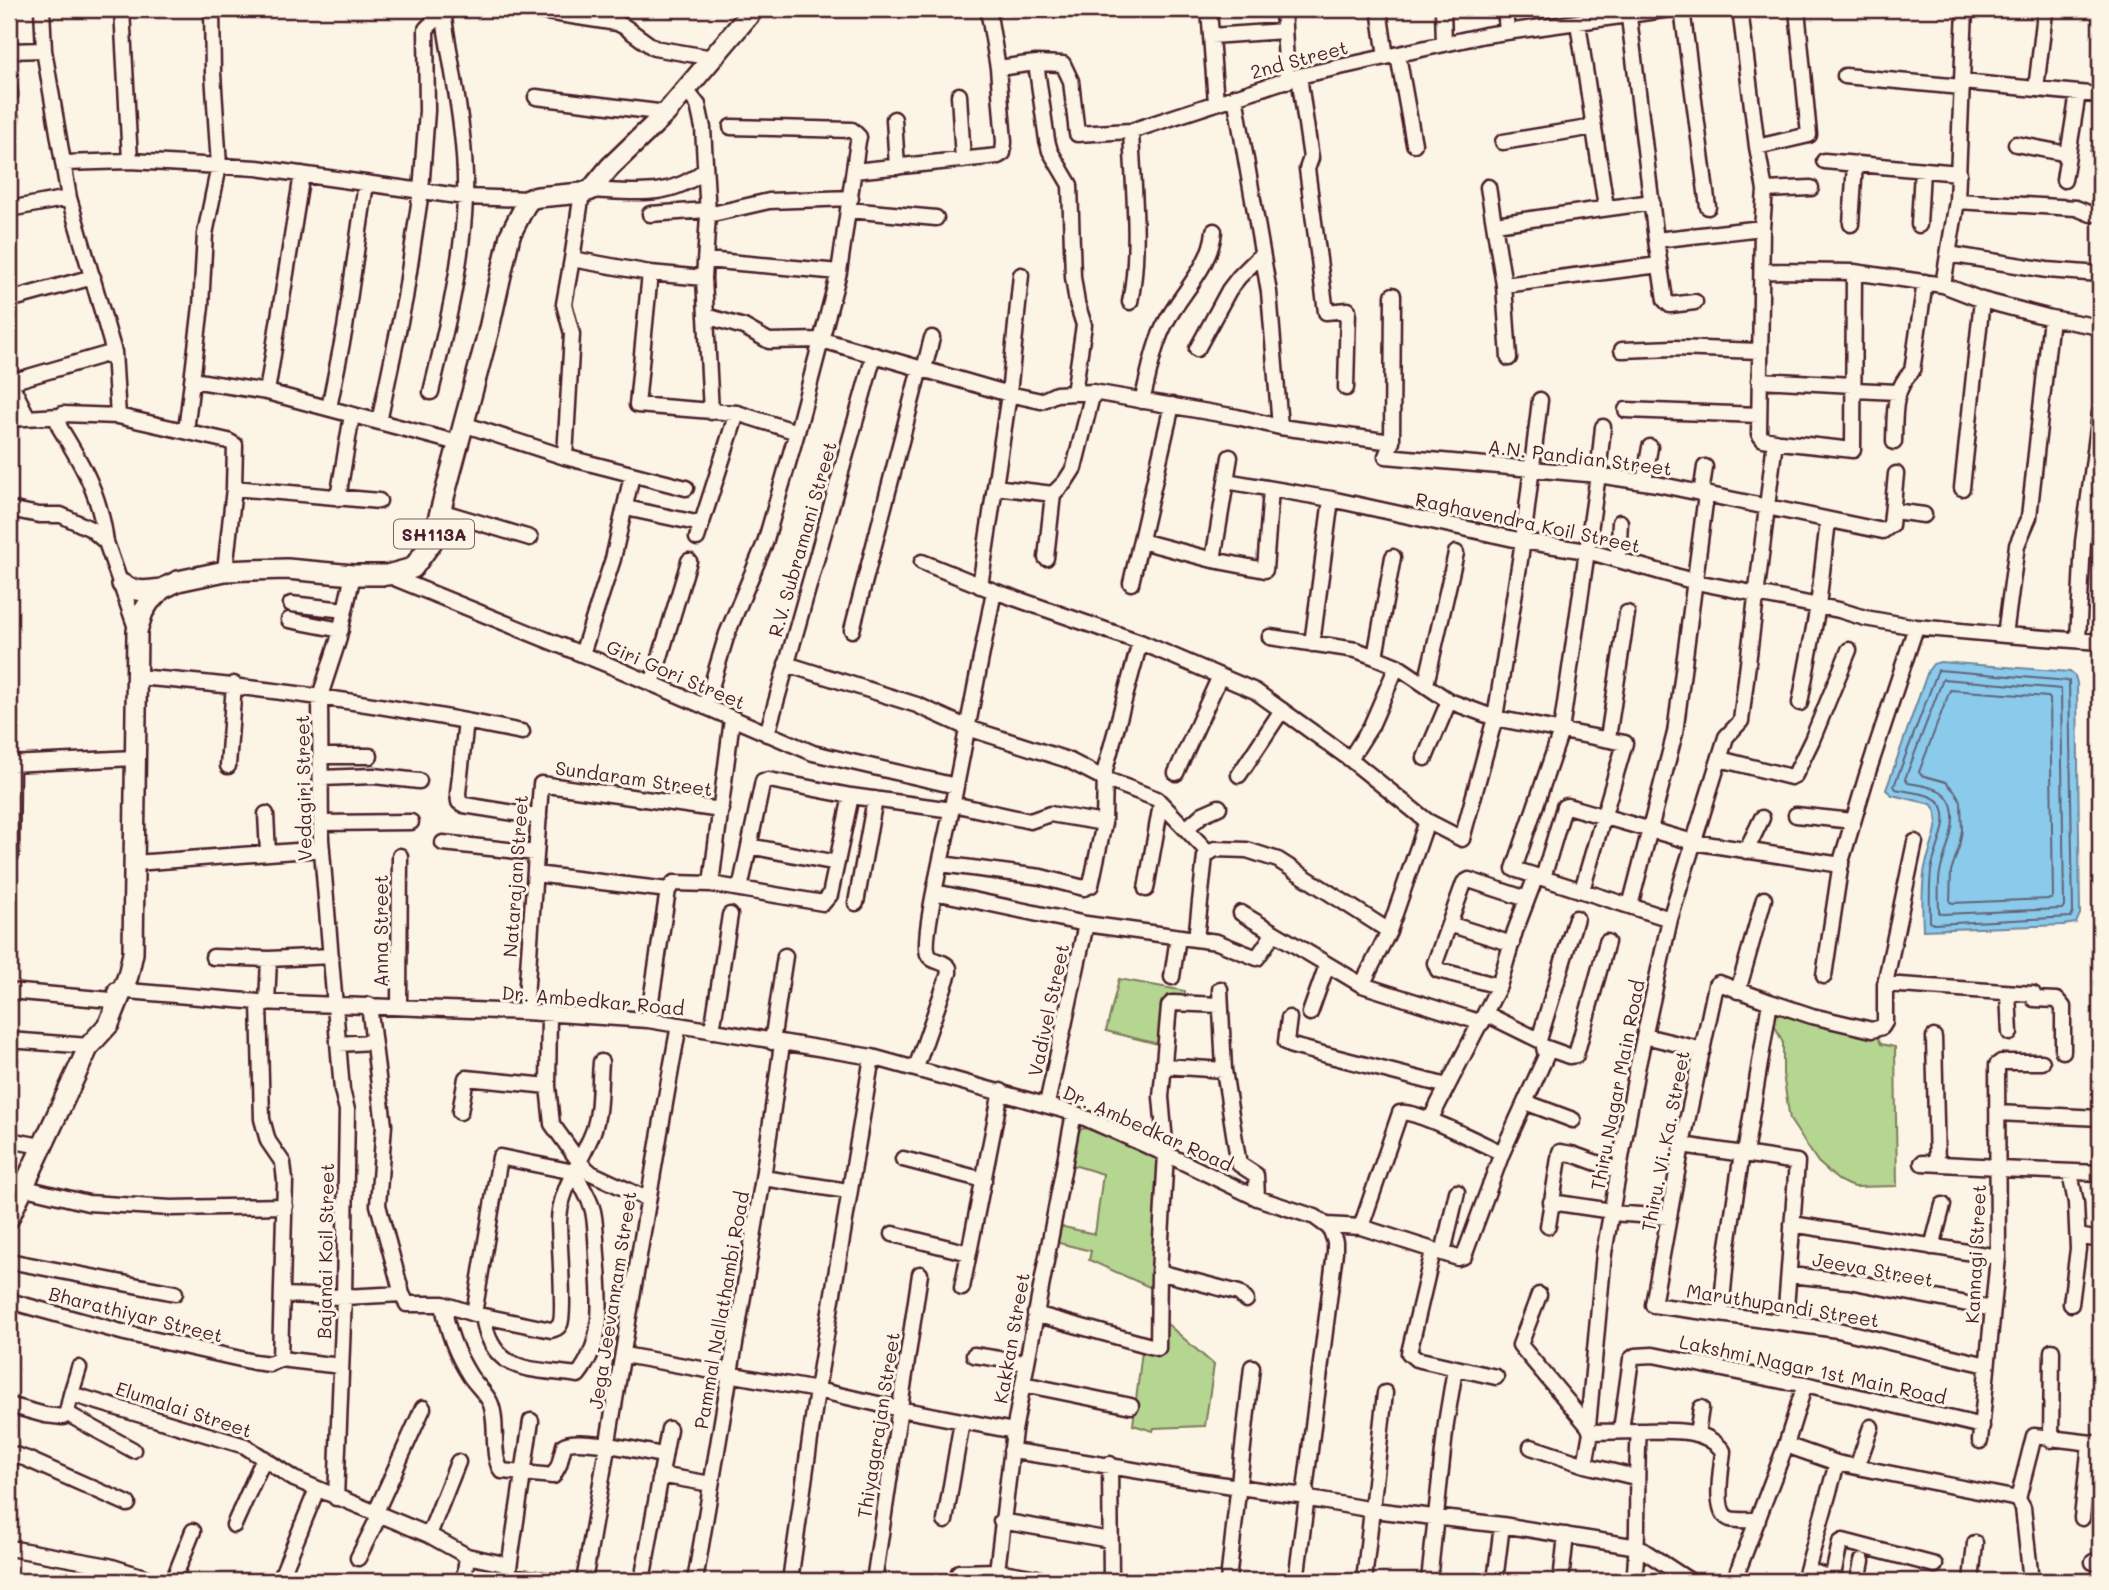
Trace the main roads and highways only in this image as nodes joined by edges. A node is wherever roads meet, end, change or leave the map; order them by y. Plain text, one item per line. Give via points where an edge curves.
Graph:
1 (754, 9) edge
2 (122, 584) road end
3 (162, 589) junction
4 (9, 1218) edge

1 - 3 main road, SH113A via 666,113 587,192 530,200 510,235 432,542 413,568 387,575 287,569 225,571
2 - 3 main road via 130,590
3 - 4 main road via 143,612 137,631 133,953 109,1024 89,1046

